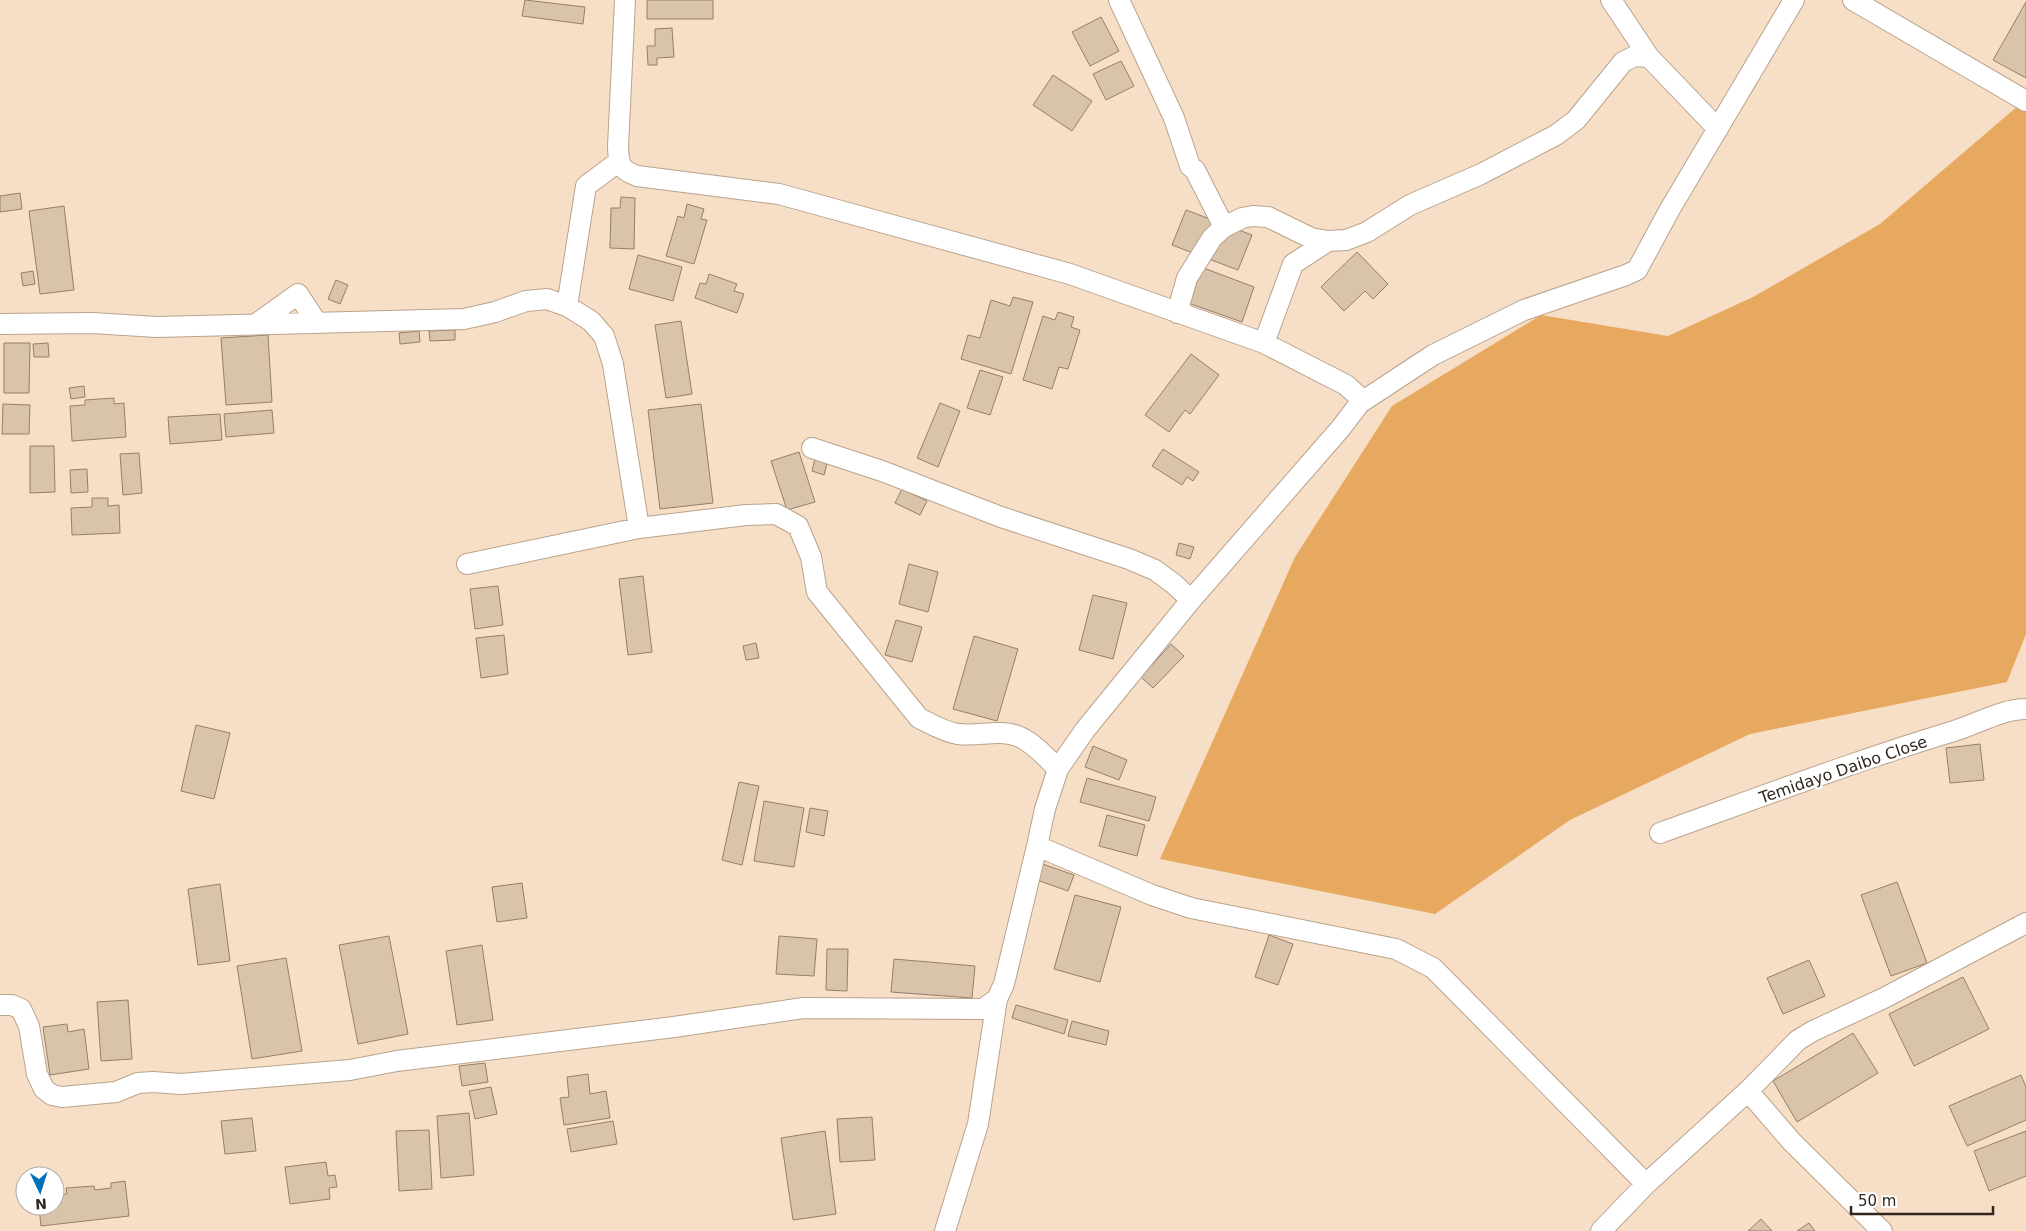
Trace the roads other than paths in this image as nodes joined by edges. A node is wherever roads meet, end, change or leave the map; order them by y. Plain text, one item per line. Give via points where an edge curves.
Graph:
1 (625, 0) edge
2 (1119, 0) edge
3 (1611, 0) edge
4 (1794, 0) edge
5 (1853, 0) edge
6 (1649, 57) junction
7 (2026, 101) edge
8 (1718, 129) junction
9 (618, 162) junction
10 (1224, 227) junction
11 (1328, 241) junction
12 (567, 306) junction
13 (1177, 313) junction
14 (316, 323) junction
15 (0, 324) edge
16 (256, 324) junction
17 (1264, 343) junction
18 (1360, 403) junction
19 (812, 448) dead end
20 (639, 528) junction
21 (467, 564) dead end
22 (1191, 600) junction
23 (2026, 709) edge
24 (1058, 770) junction
25 (1660, 833) dead end
26 (1037, 846) junction
27 (2026, 924) edge
28 (997, 999) junction
29 (0, 1005) edge
30 (1748, 1091) junction
31 (1646, 1184) junction
32 (945, 1231) edge
33 (1601, 1231) edge
34 (1882, 1231) edge

1 - 9 street
2 - 10 street via 1174,118 1190,166
3 - 6 street
4 - 8 street
5 - 7 street
6 - 8 street
6 - 11 street via 1634,56 1623,62 1576,120 1556,135 1410,205 1367,232 1346,240
8 - 18 street via 1638,270 1516,314 1433,355
9 - 12 street via 586,186
9 - 13 street via 626,172 637,176 788,196 1070,274
10 - 11 street via 1242,218 1268,217 1311,238
10 - 13 street via 1212,238 1186,278
11 - 17 street via 1293,264
12 - 14 street via 547,299 526,301 464,319
12 - 20 street via 590,321 604,336 613,364
13 - 17 street
14 - 16 street
14 - 16 street via 298,294
15 - 16 street via 92,323 157,327
17 - 18 street via 1346,384 1357,394
18 - 22 street
19 - 22 street via 882,471 992,514 1129,558 1155,570
20 - 21 street
20 - 24 street via 776,514 798,526 811,557 817,592 919,718 958,734 1000,732 1019,737 1031,743
22 - 24 street via 1084,730
23 - 25 street, Temidayo Daibo Close via 2015,709
24 - 26 street
26 - 28 street via 1006,975
26 - 31 street via 1152,895 1191,908 1367,942 1416,958 1448,982
27 - 30 street via 1798,1040
28 - 29 street via 983,1009 968,1010 803,1008 396,1061 350,1070 181,1084 138,1083 116,1092 62,1097 44,1089 37,1074 29,1026 21,1009 12,1004
28 - 32 street via 978,1124
30 - 31 street
30 - 34 street via 1792,1142
31 - 33 street

